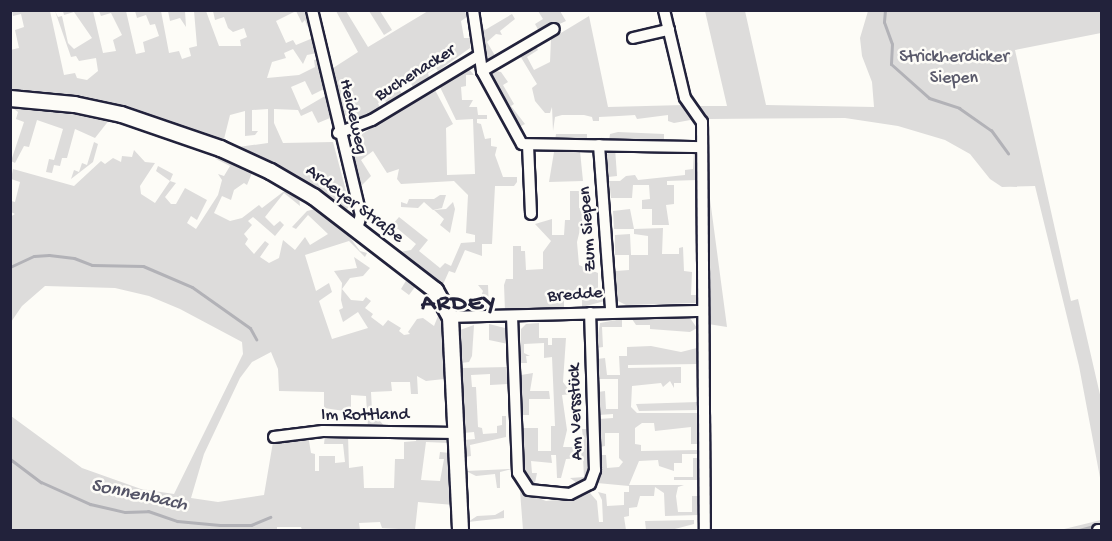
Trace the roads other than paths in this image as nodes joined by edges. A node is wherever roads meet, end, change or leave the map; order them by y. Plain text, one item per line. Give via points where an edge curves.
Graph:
1 (312, 10) edge
2 (664, 10) edge
3 (477, 12) edge
4 (554, 29) dead end
5 (669, 30) junction
6 (633, 38) dead end
7 (478, 56) junction
8 (482, 71) junction
9 (10, 98) edge
10 (339, 133) junction
11 (528, 145) junction
12 (599, 145) junction
13 (702, 147) junction
14 (531, 214) dead end
15 (357, 229) junction
16 (611, 310) junction
17 (702, 311) junction
18 (590, 313) junction
19 (512, 316) junction
20 (450, 317) junction
21 (456, 433) junction
22 (274, 436) dead end
23 (460, 531) edge
24 (705, 531) edge

1 - 10 street, Heideweg
2 - 5 street
3 - 7 street
4 - 8 street, Buchenacker
5 - 6 street
5 - 13 street via 685,98 699,113
7 - 8 street
7 - 10 street, Buchenacker via 372,120
8 - 11 street via 517,140
9 - 15 main road, Ardeyer Straße via 99,109 220,148 295,184
10 - 15 street, Heideweg via 361,215
11 - 12 street
11 - 14 street
12 - 13 street
12 - 16 street, Zum Siepen
13 - 17 street
15 - 20 main road, Ardeyer Straße via 435,291
16 - 17 street, Bredde
16 - 18 street, Bredde
17 - 24 street
18 - 19 street, Bredde
18 - 19 street, Am Versstück via 595,470 590,484 570,494 530,490 518,473
19 - 20 street, Bredde
20 - 21 main road, Ardeyer Straße
21 - 22 street, Im Rottland via 323,431
21 - 23 main road, Ardeyer Straße

